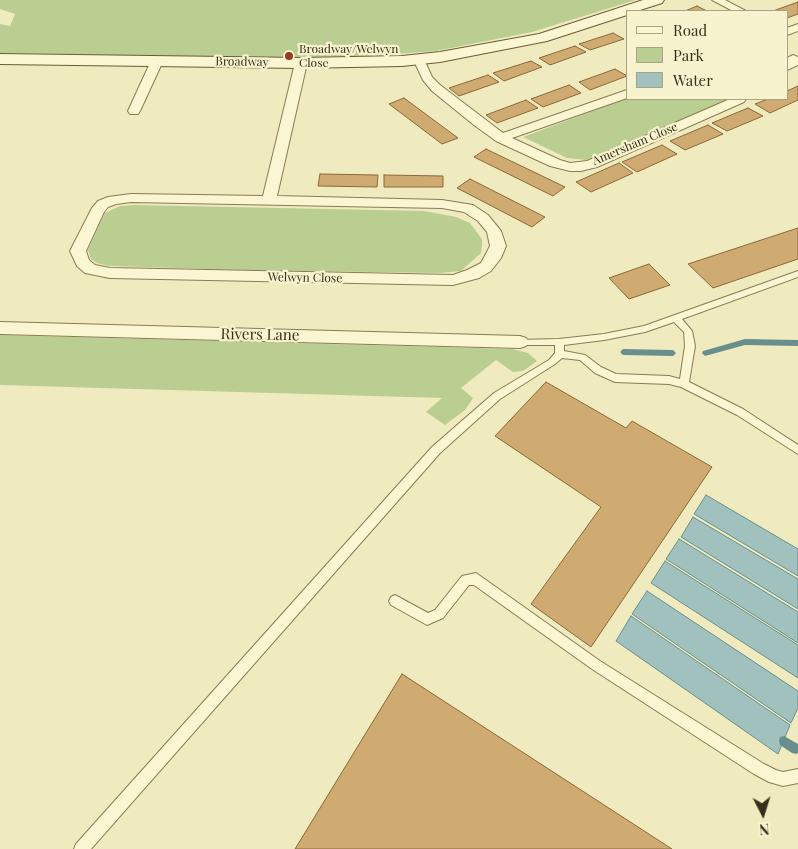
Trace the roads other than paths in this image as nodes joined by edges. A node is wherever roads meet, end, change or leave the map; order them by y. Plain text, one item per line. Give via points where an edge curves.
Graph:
1 (657, 0) edge
2 (717, 0) edge
3 (626, 10) edge
4 (627, 10) edge
5 (739, 10) edge
6 (0, 59) edge
7 (419, 59) junction
8 (157, 61) junction
9 (301, 63) junction
10 (626, 94) edge
11 (738, 100) edge
12 (134, 111) dead end
13 (501, 138) junction
14 (269, 200) junction
15 (798, 274) edge
16 (676, 318) junction
17 (0, 328) edge
18 (520, 342) joint
19 (559, 348) junction
20 (684, 384) junction
21 (798, 450) edge
22 (395, 601) dead end
23 (798, 776) edge
24 (81, 849) edge

1 - 4 street, Broadway
2 - 5 street
3 - 7 street, Broadway via 542,38
6 - 8 street, Broadway
7 - 9 street, Broadway
7 - 13 street, Amersham Close via 427,78 436,88
8 - 9 street, Broadway
8 - 12 street
9 - 14 street
10 - 13 street
11 - 13 street, Amersham Close via 581,167 555,164
14 - 14 street, Welwyn Close via 442,204 468,208 494,231 498,246 486,267 453,280 110,273 90,269 82,262 78,251 97,210 113,200
15 - 16 lane
16 - 19 lane via 645,329
16 - 20 lane via 688,331 690,346
17 - 18 street, Rivers Lane
18 - 19 lane
19 - 20 lane via 582,356 598,370 615,378 669,380
19 - 24 lane via 552,362 497,396 436,450
20 - 21 lane via 740,412
22 - 23 lane via 427,619 439,614 466,580 476,579 596,665 759,768 774,777

